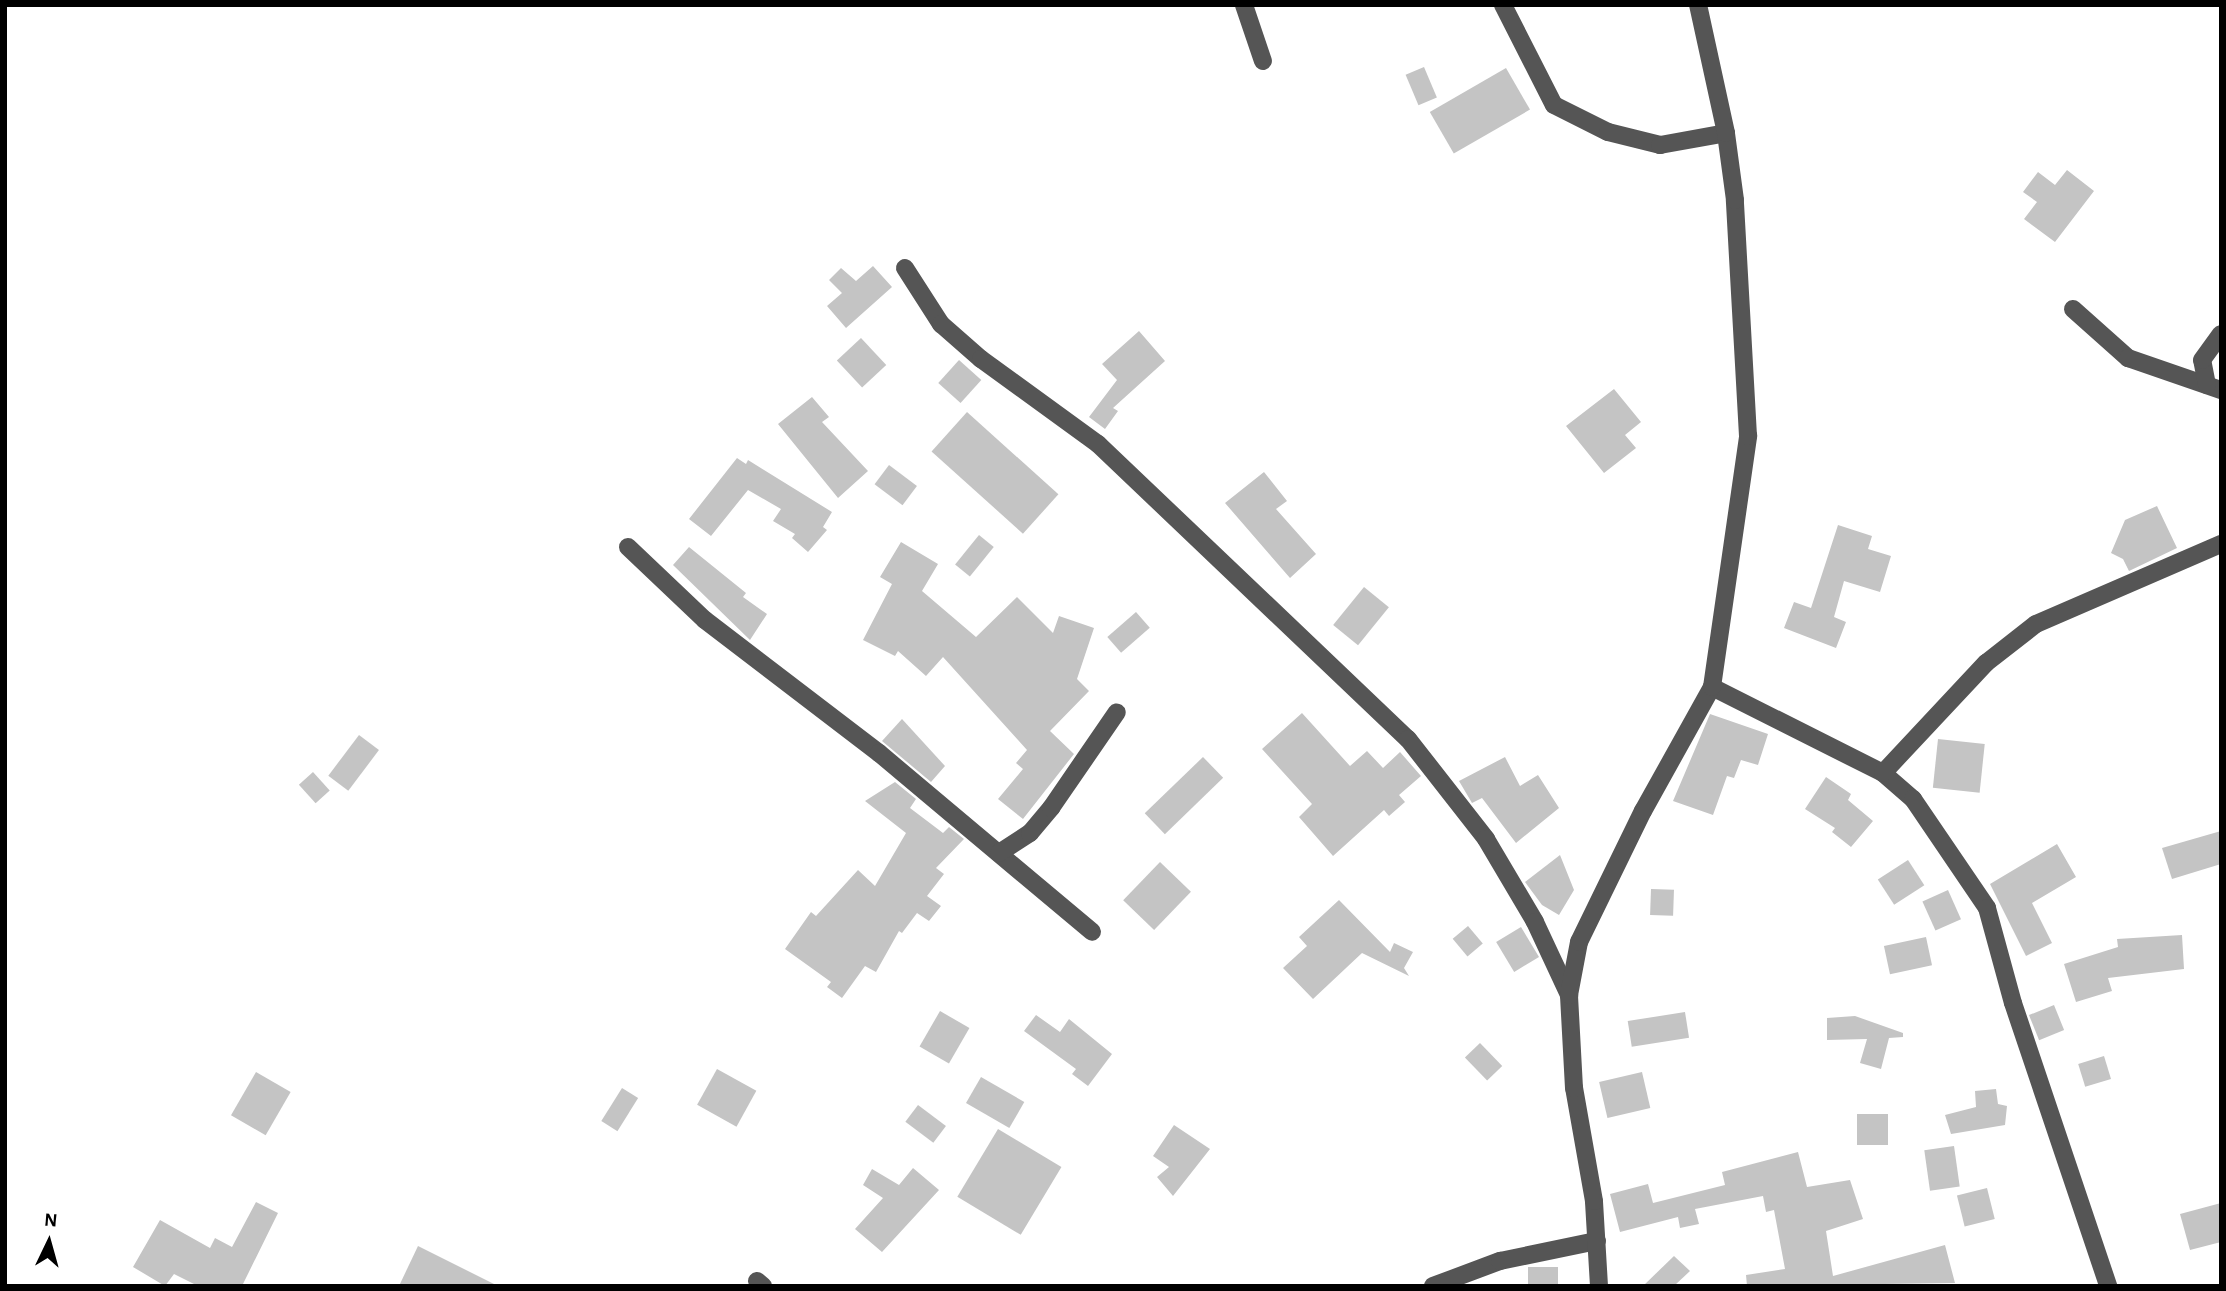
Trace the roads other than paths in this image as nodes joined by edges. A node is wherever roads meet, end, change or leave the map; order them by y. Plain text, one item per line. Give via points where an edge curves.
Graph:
1 (1244, 5) edge
2 (1503, 5) edge
3 (1698, 5) edge
4 (1263, 61) dead end
5 (1726, 133) junction
6 (905, 268) dead end
7 (2073, 309) dead end
8 (2221, 334) edge
9 (2214, 387) edge
10 (2221, 544) edge
11 (628, 547) dead end
12 (1712, 687) junction
13 (1117, 712) dead end
14 (1883, 773) junction
15 (999, 853) junction
16 (1092, 932) dead end
17 (1569, 995) junction
18 (1597, 1241) junction
19 (1433, 1286) edge
20 (1599, 1286) edge
21 (2108, 1286) edge

1 - 4 street
2 - 5 street via 1554,106 1608,132 1660,145
3 - 5 street
5 - 12 street via 1735,200 1748,436
6 - 17 street via 941,324 981,359 1098,444 1408,739 1486,839 1535,922
7 - 9 street via 2128,358
8 - 9 street via 2202,360
10 - 14 street via 2036,624 1986,663
11 - 15 street via 705,620 879,753
12 - 14 street
12 - 17 street via 1643,811 1579,942
13 - 15 street via 1051,808 1030,833
14 - 21 street via 1913,799 1987,908 2013,1003
15 - 16 street
17 - 18 street via 1574,1088
18 - 19 street via 1500,1261
18 - 20 street

